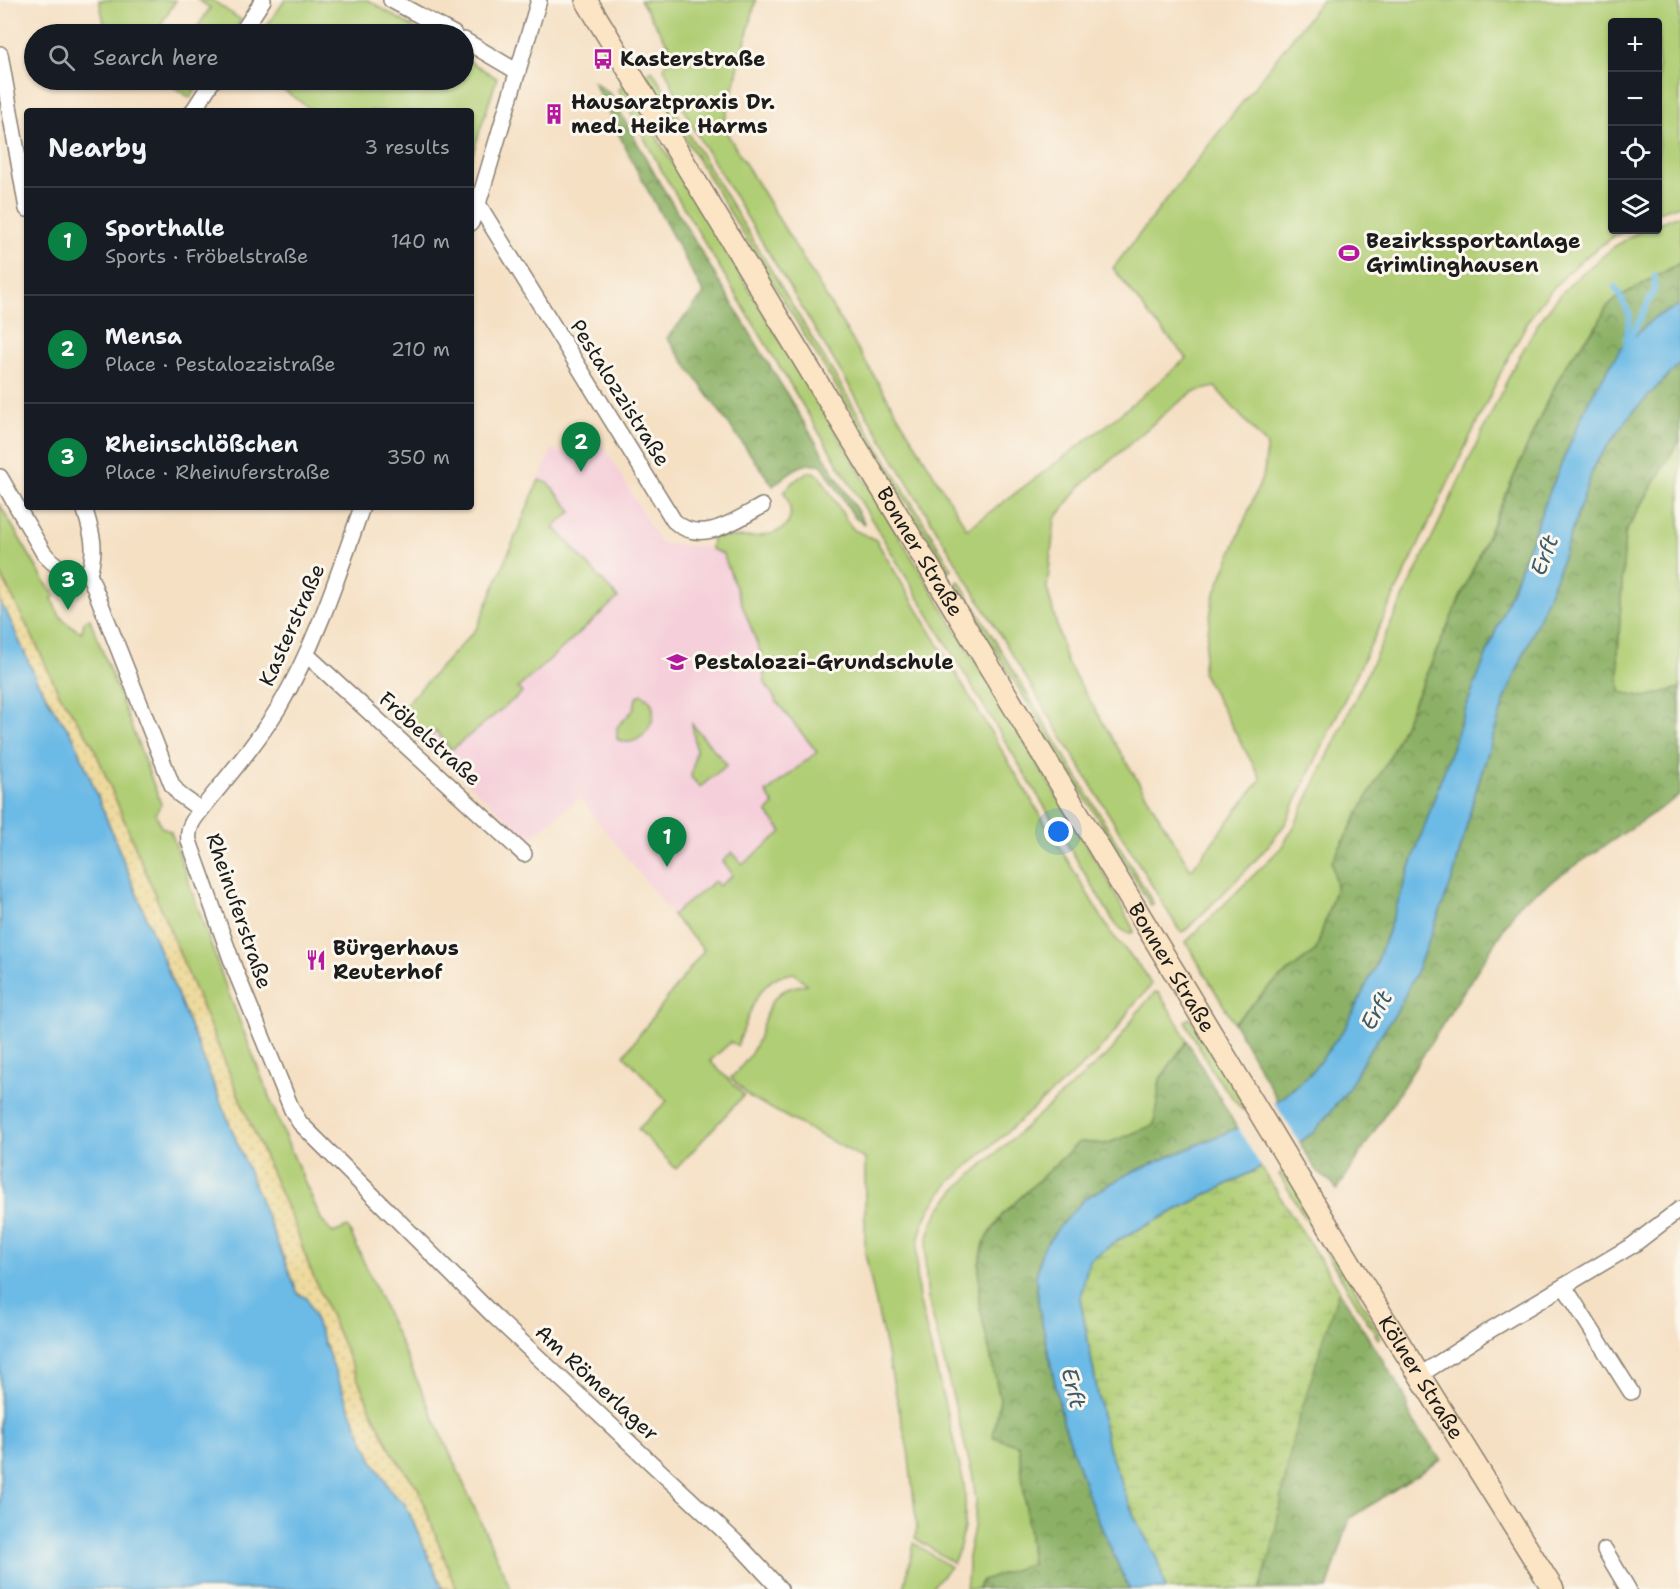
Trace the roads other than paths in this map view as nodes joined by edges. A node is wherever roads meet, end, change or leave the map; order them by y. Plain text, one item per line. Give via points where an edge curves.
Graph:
1 (263, 0) edge
2 (392, 0) edge
3 (539, 0) edge
4 (586, 0) edge
5 (247, 24) edge
6 (436, 24) edge
7 (474, 46) edge
8 (0, 54) edge
9 (518, 72) junction
10 (207, 90) edge
11 (195, 108) edge
12 (24, 192) edge
13 (478, 204) junction
14 (474, 215) edge
15 (0, 477) edge
16 (762, 506) dead end
17 (85, 510) edge
18 (361, 510) edge
19 (89, 574) junction
20 (307, 655) junction
21 (201, 810) junction
22 (524, 854) dead end
23 (1292, 1165) joint
24 (384, 1208) joint
25 (1680, 1209) edge
26 (1563, 1286) junction
27 (1420, 1375) junction
28 (1631, 1392) dead end
29 (1605, 1550) dead end
30 (780, 1589) edge
31 (1553, 1589) edge
32 (1628, 1589) edge

1 - 5 street
2 - 6 street
3 - 9 street
4 - 23 main road, Bonner Straße
7 - 9 street
8 - 12 street
9 - 13 street
10 - 11 street
13 - 14 street
13 - 16 street, Pestalozzistraße via 674,521 690,531 711,531
15 - 19 street via 51,562 62,569
17 - 19 street via 94,548
18 - 20 street, Kasterstraße
19 - 21 street, Rheinuferstraße via 172,785
20 - 21 street, Kasterstraße via 262,732
20 - 22 street, Fröbelstraße
21 - 24 street, Rheinuferstraße via 190,826 189,841 294,1115
23 - 27 main road, Kölner Straße
24 - 30 street, Am Römerlager via 740,1546
25 - 26 street via 1633,1245
26 - 27 street
26 - 28 street
27 - 31 main road, Kölner Straße
29 - 32 street

